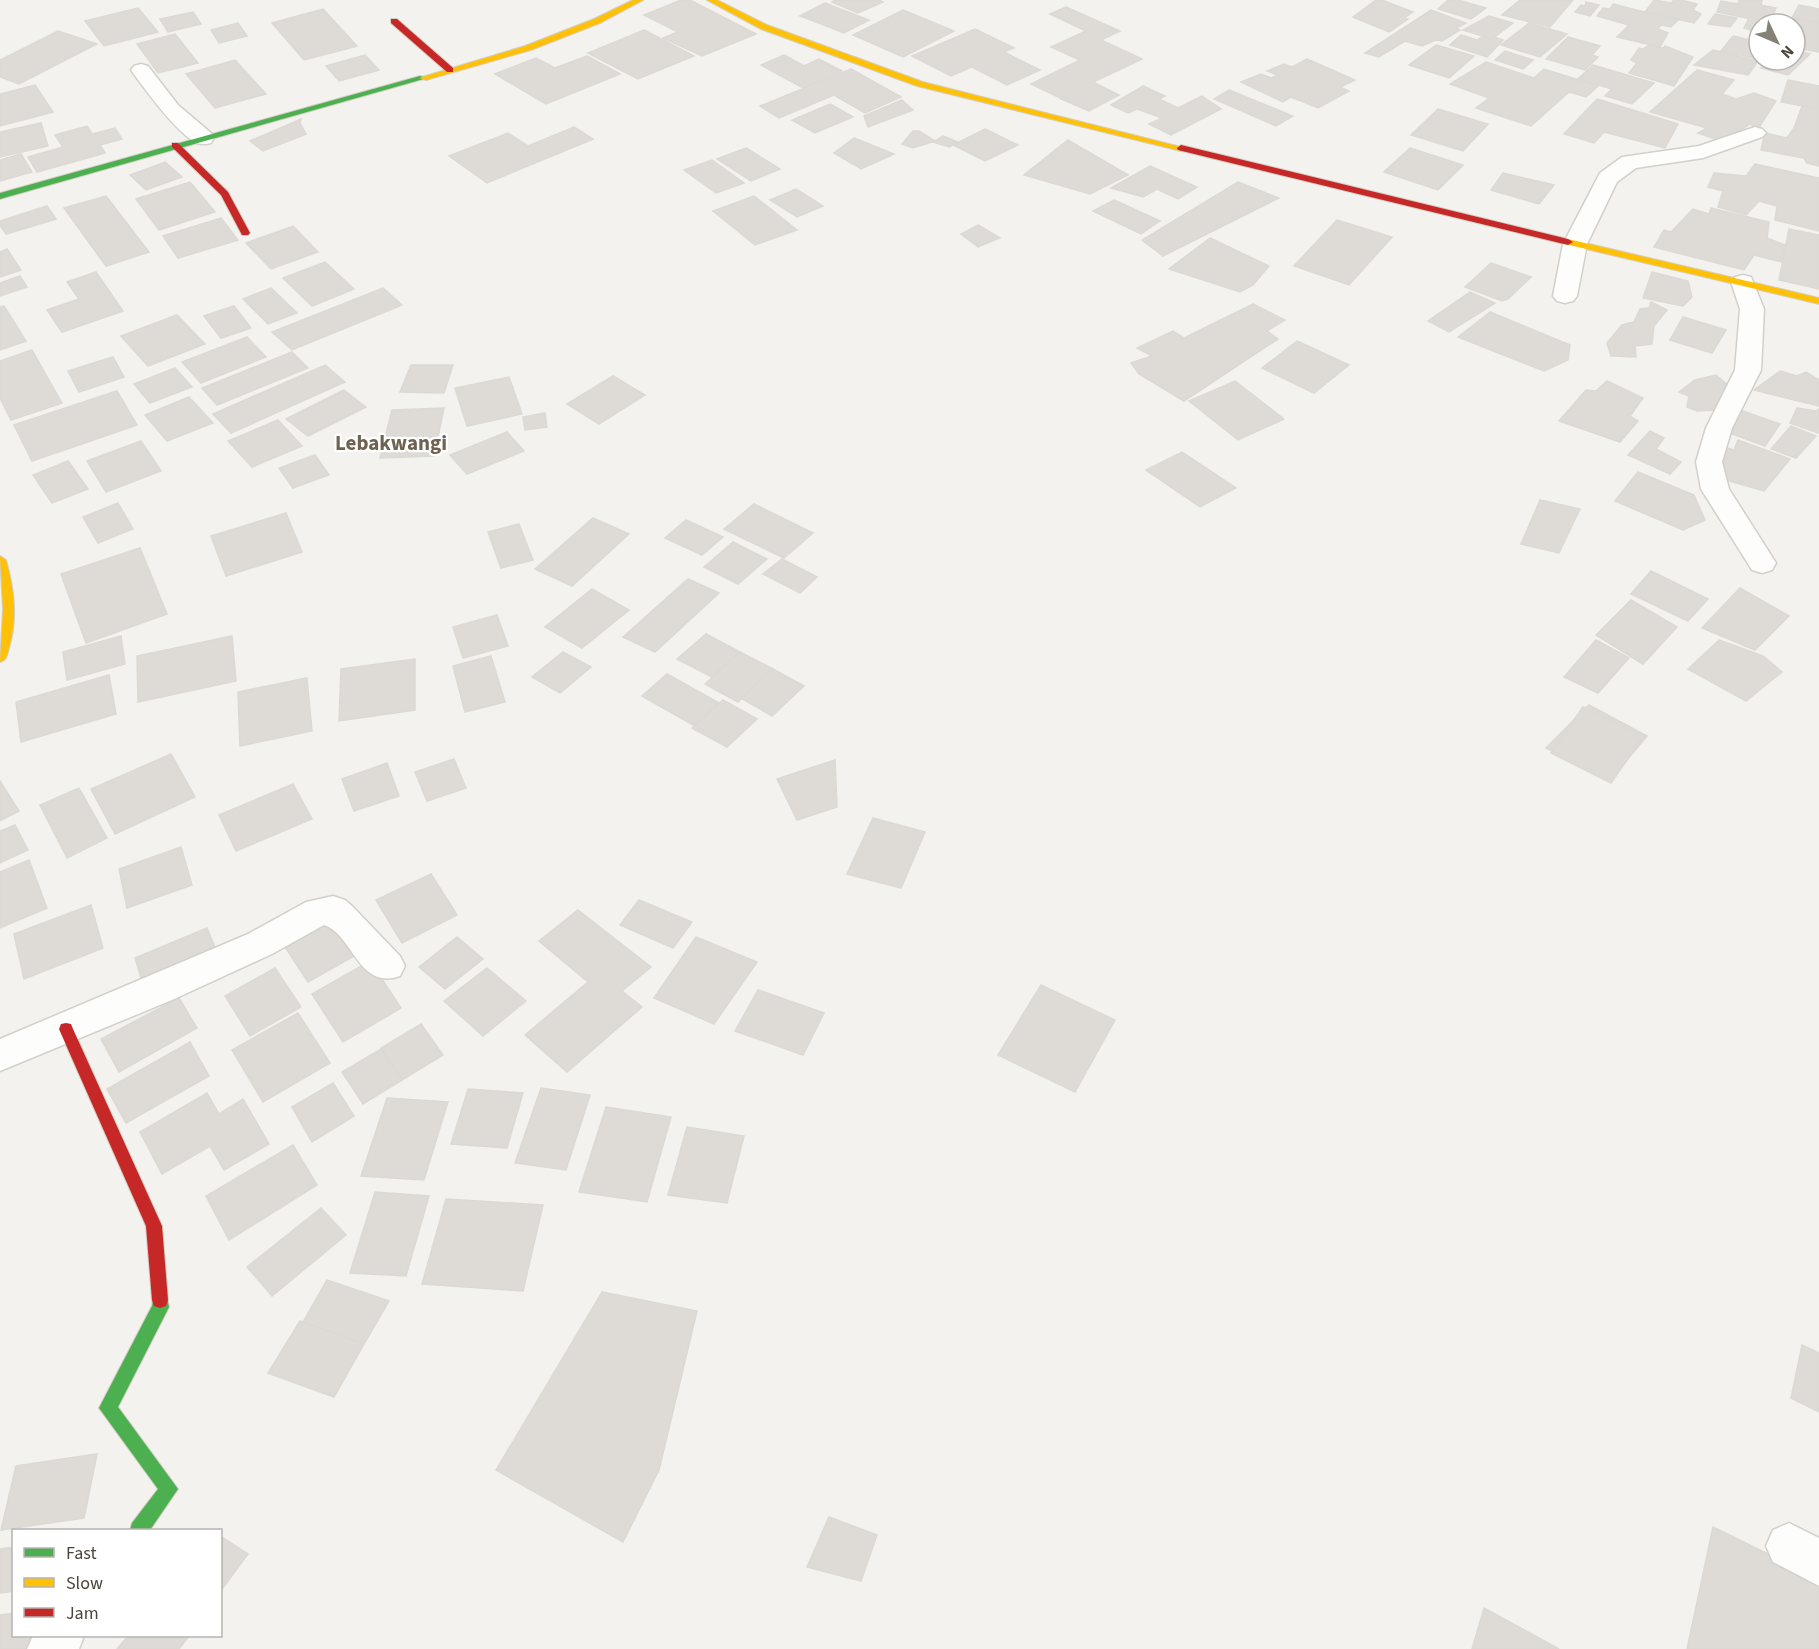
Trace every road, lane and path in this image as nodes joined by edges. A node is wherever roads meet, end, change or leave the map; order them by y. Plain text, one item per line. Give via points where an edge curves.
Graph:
1 (639, 0) edge
2 (711, 0) edge
3 (394, 21) dead end
4 (141, 70) dead end
5 (450, 70) junction
6 (1755, 134) dead end
7 (203, 138) junction
8 (175, 145) junction
9 (0, 196) edge
10 (245, 233) dead end
11 (1575, 244) junction
12 (1743, 282) junction
13 (1565, 296) dead end
14 (1819, 301) edge
15 (0, 560) edge
16 (1762, 563) dead end
17 (0, 658) edge
18 (387, 966) dead end
19 (66, 1029) junction
20 (0, 1055) edge
21 (140, 1529) edge

1 - 5 street via 537,45
2 - 11 street via 774,31 920,84
3 - 5 street
4 - 7 street via 171,109
5 - 7 street
6 - 11 street via 1703,152 1630,162 1608,178
7 - 8 street
8 - 9 street
8 - 10 street via 225,194
11 - 12 street
11 - 13 street
12 - 14 street
12 - 16 street via 1752,309 1748,370 1719,428 1709,462 1715,489
15 - 17 street via 9,586 10,633
18 - 19 street via 372,954 342,916 333,910 318,912 260,944
19 - 20 street
19 - 21 street via 154,1226 161,1307 108,1408 169,1489

